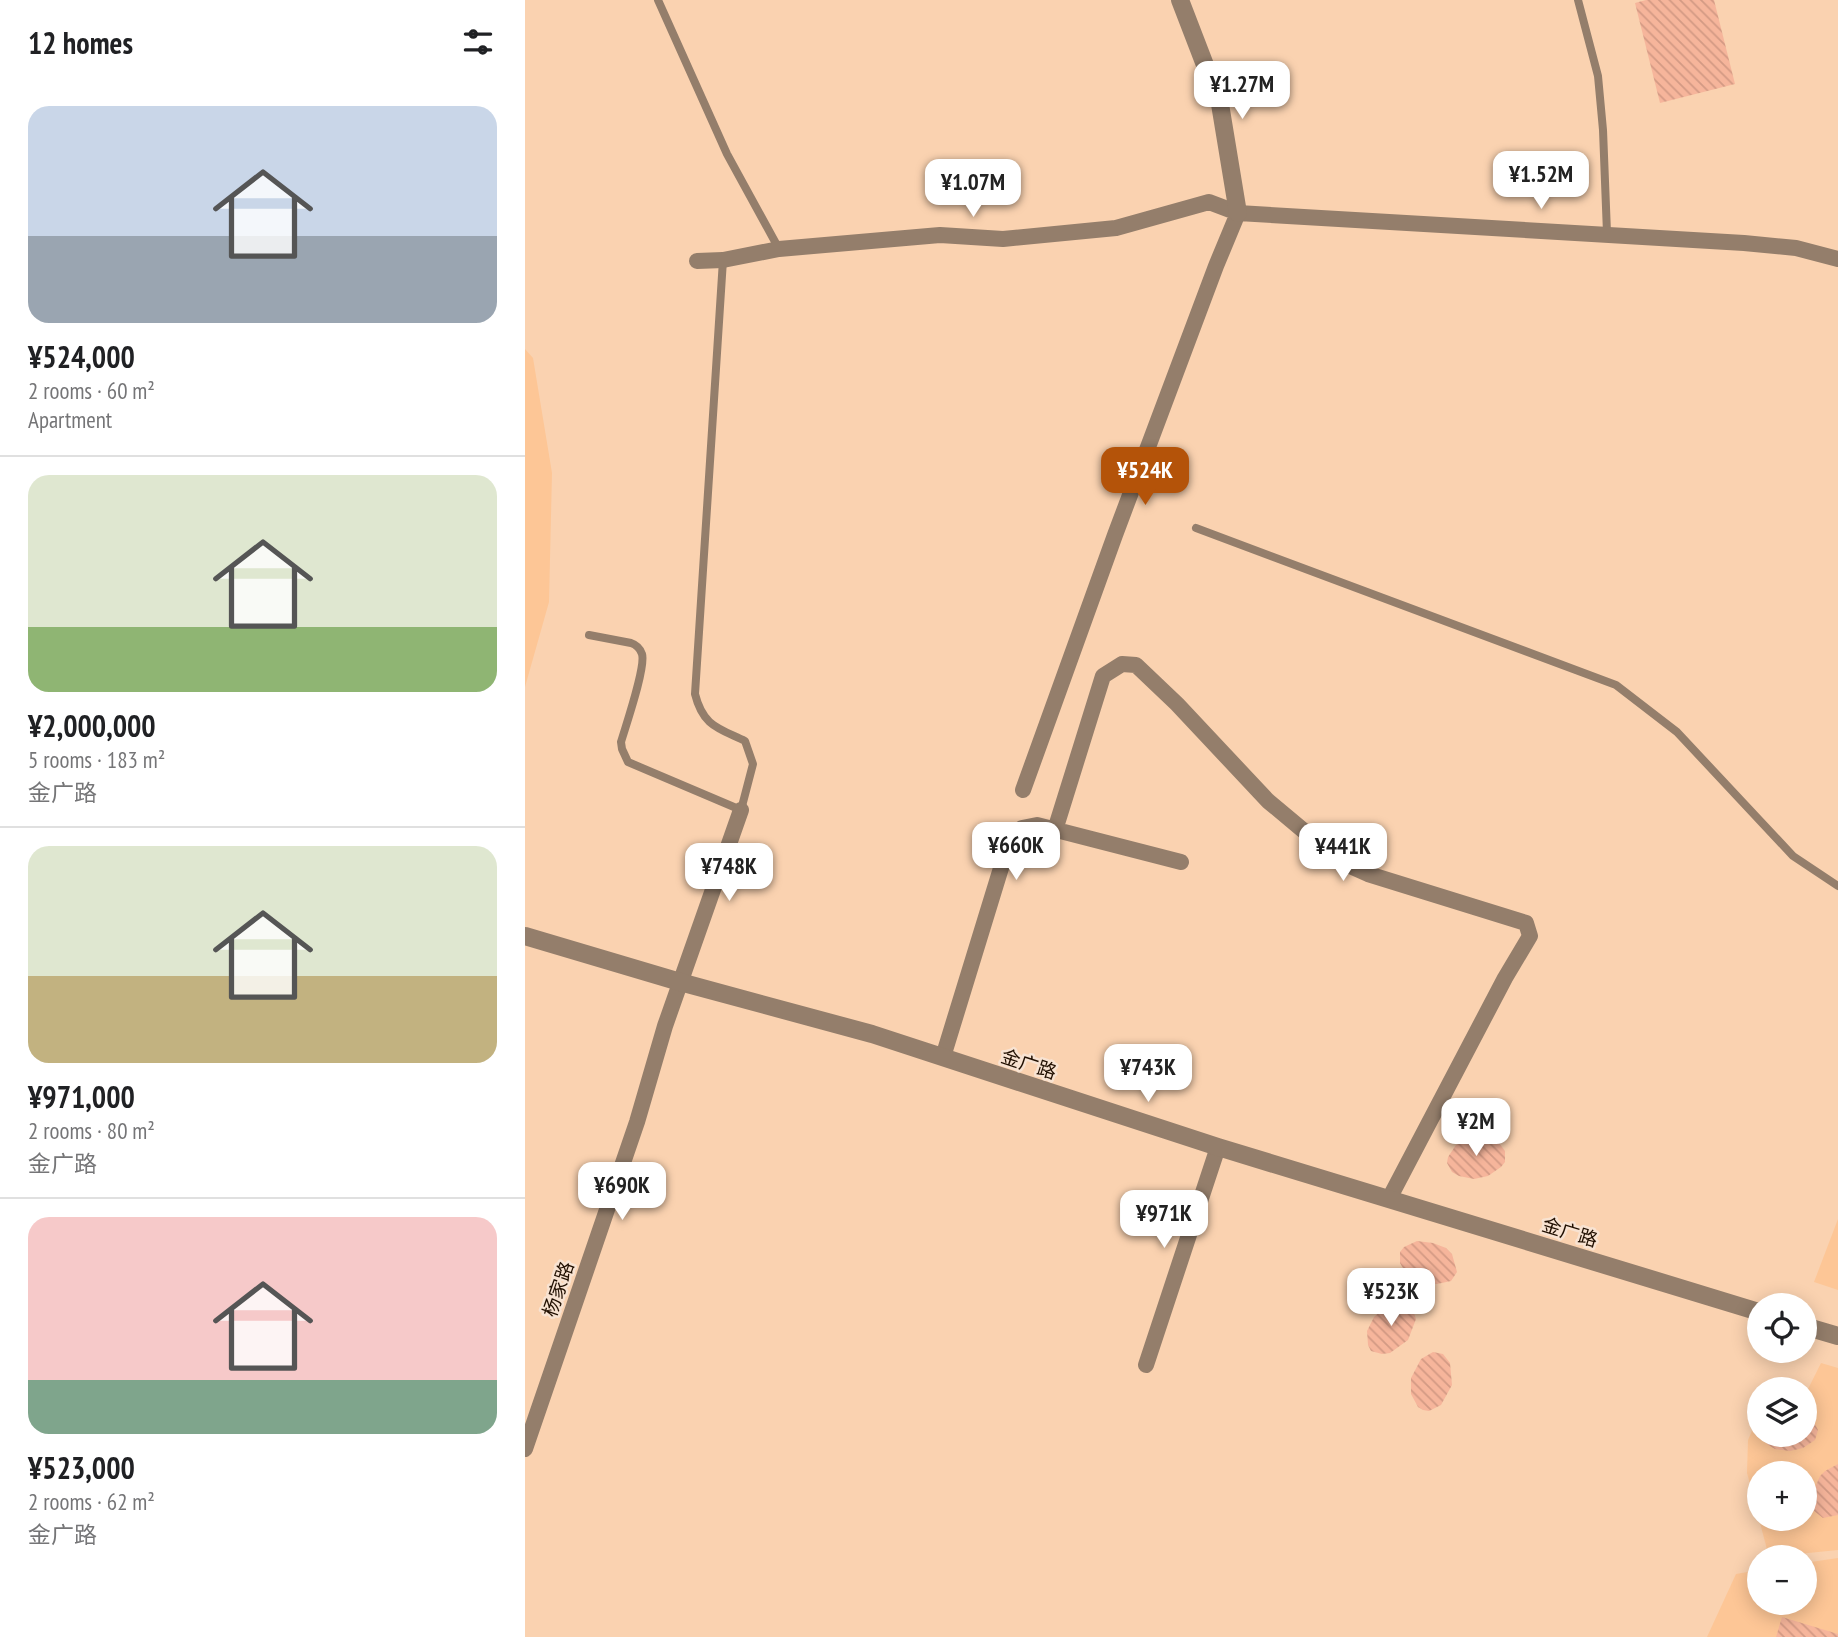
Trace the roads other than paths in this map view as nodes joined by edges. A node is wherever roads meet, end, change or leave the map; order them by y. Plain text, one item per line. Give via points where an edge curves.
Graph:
1 (658, 0) edge
2 (1179, 0) edge
3 (1578, 0) edge
4 (1238, 214) junction
5 (1607, 233) junction
6 (779, 249) junction
7 (723, 260) junction
8 (1838, 260) edge
9 (697, 261) dead end
10 (1196, 528) dead end
11 (589, 635) dead end
12 (1023, 790) dead end
13 (741, 810) junction
14 (1055, 830) junction
15 (1181, 862) dead end
16 (1838, 887) edge
17 (525, 936) edge
18 (680, 982) junction
19 (943, 1057) junction
20 (1218, 1147) junction
21 (1389, 1199) junction
22 (1747, 1308) edge
23 (1817, 1330) edge
24 (1838, 1336) edge
25 (1146, 1365) dead end
26 (525, 1449) edge

1 - 6 lane via 727,154
2 - 4 street via 1220,104
3 - 5 lane via 1598,76
4 - 5 street
4 - 6 street via 1209,202 1116,228 1003,239 940,235
4 - 12 street via 1119,522
5 - 8 street via 1796,248
6 - 7 street
7 - 9 street
7 - 13 lane via 695,694 699,712 713,726 745,741 753,764
10 - 16 lane via 1616,685 1677,732 1793,856
11 - 13 lane via 631,643 642,651 621,742 628,762
13 - 18 street, 杨家路
14 - 15 street
14 - 19 street via 1037,825 1022,828 1009,842
14 - 21 street via 1103,676 1122,664 1136,665 1268,801 1341,862 1526,923 1529,936
17 - 18 street, 金广路
18 - 19 street, 金广路
18 - 26 street, 杨家路
19 - 20 street, 金广路
20 - 21 street, 金广路
20 - 25 street
21 - 22 street, 金广路
23 - 24 street

